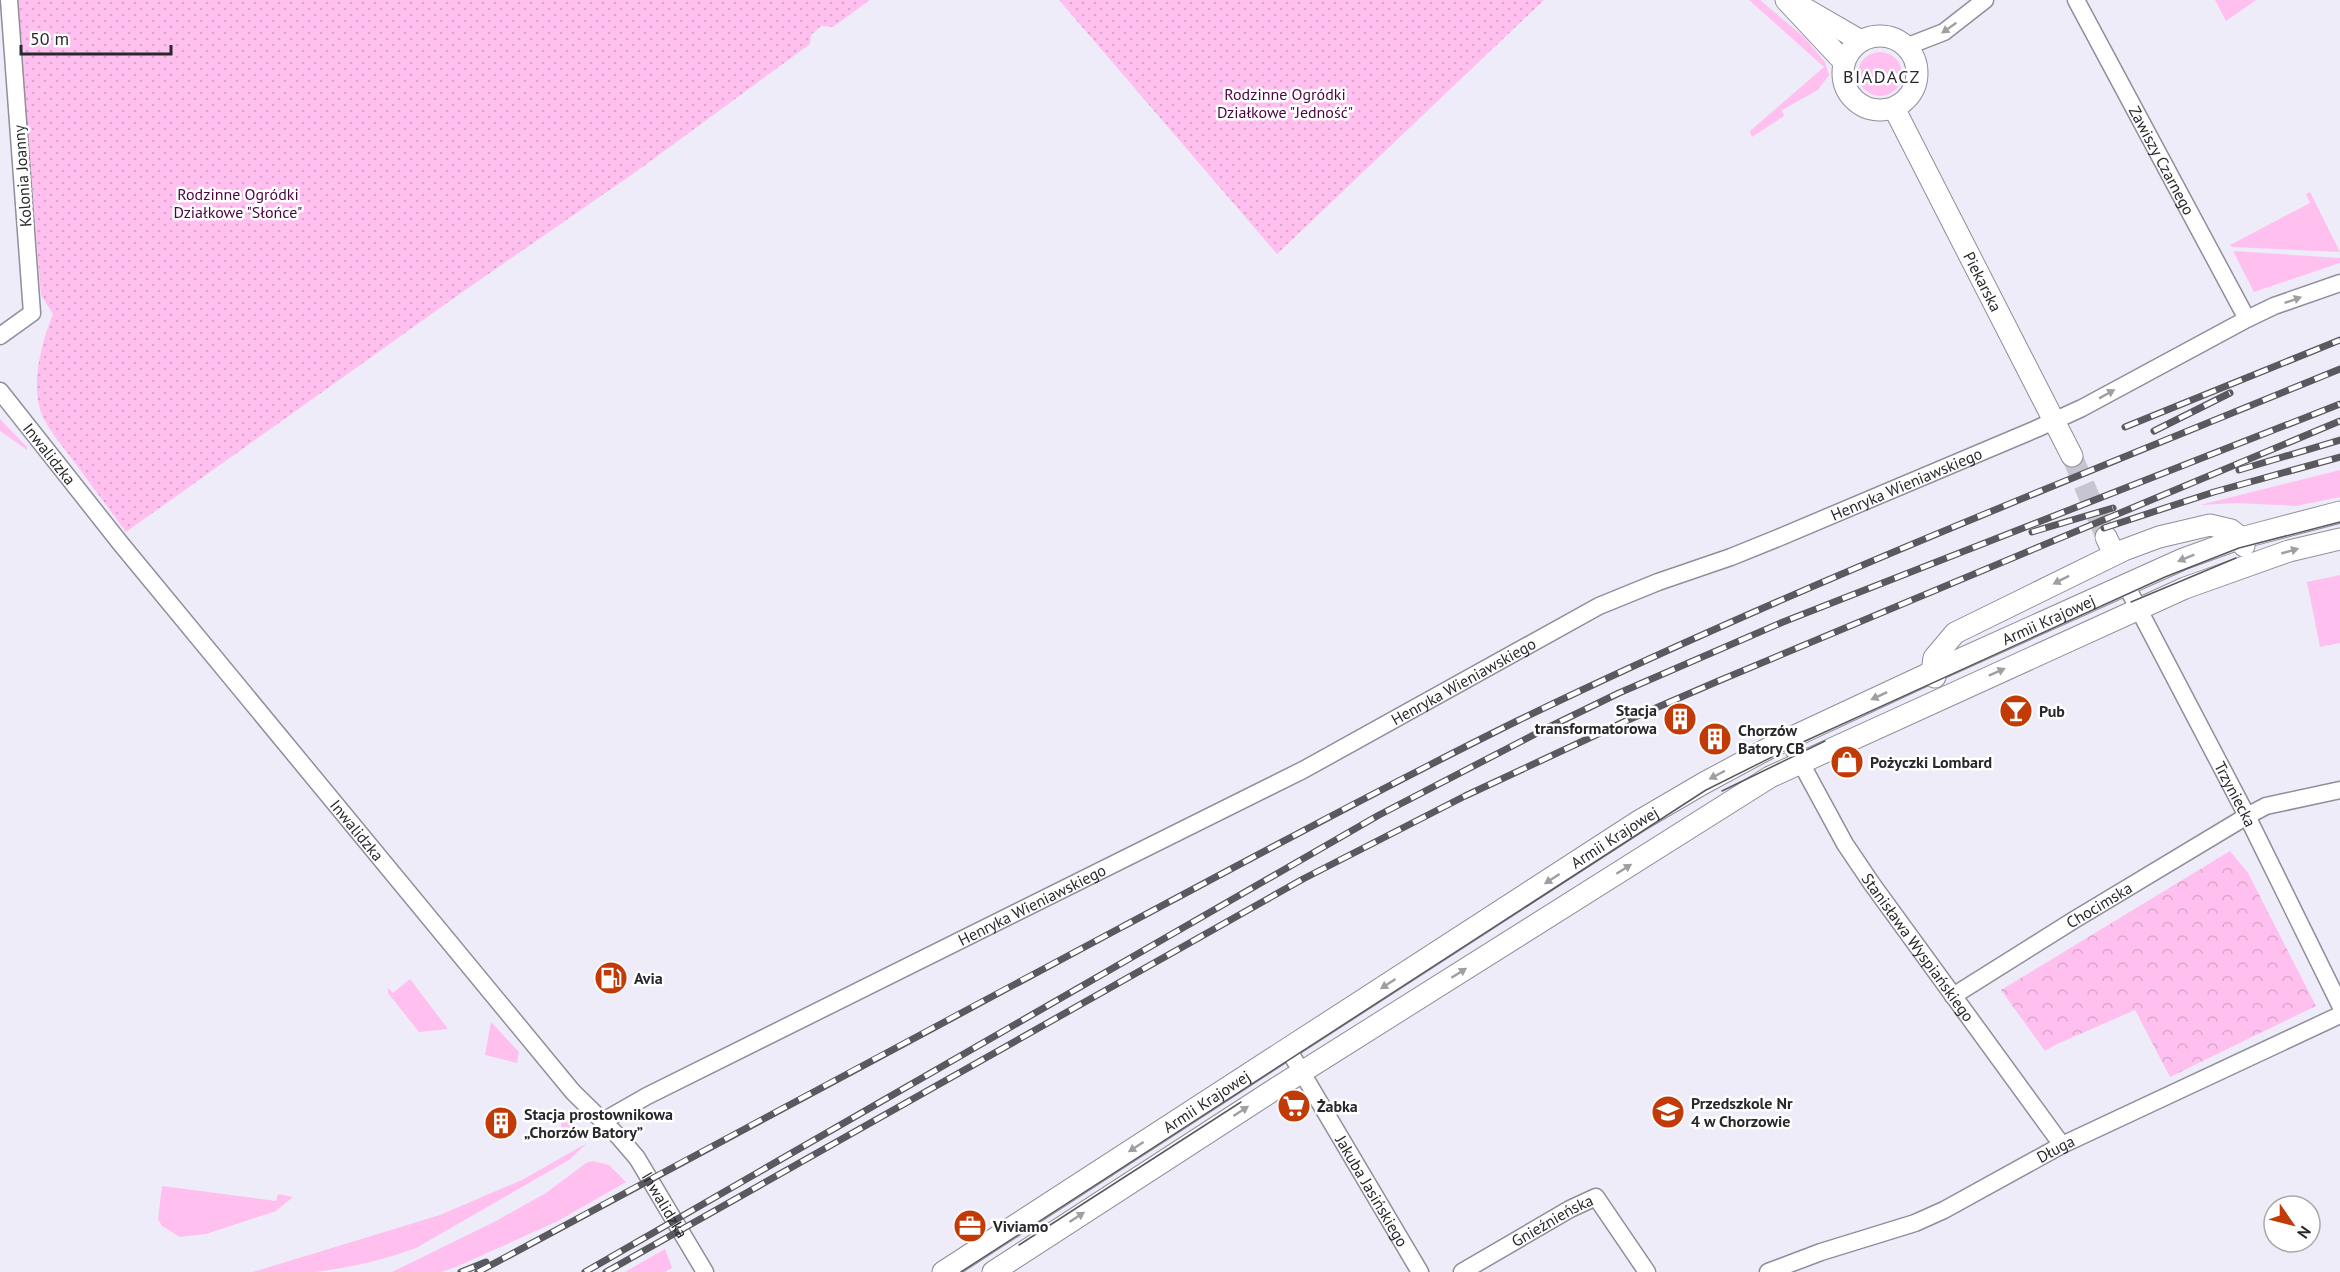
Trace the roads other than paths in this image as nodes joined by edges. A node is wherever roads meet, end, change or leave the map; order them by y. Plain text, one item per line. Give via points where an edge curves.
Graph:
1 (9, 0) edge
2 (1788, 0) edge
3 (1985, 0) edge
4 (2076, 0) edge
5 (1861, 41) junction
6 (1908, 46) junction
7 (1844, 62) junction
8 (1894, 108) junction
9 (2340, 284) edge
10 (2247, 319) junction
11 (0, 336) edge
12 (0, 391) edge
13 (2055, 420) junction
14 (2072, 456) tunnel mouth
15 (2340, 512) edge
16 (2241, 538) junction
17 (2340, 539) edge
18 (2241, 567) junction
19 (2126, 585) junction
20 (2138, 609) junction
21 (1932, 672) junction
22 (1944, 696) junction
23 (1788, 739) junction
24 (1800, 763) junction
25 (2340, 790) edge
26 (2247, 816) junction
27 (1953, 996) junction
28 (2340, 1005) edge
29 (2340, 1015) edge
30 (1288, 1049) junction
31 (1301, 1073) junction
32 (605, 1123) junction
33 (2061, 1146) junction
34 (705, 1272) edge
35 (943, 1272) edge
36 (993, 1272) edge
37 (1420, 1272) edge
38 (1462, 1272) edge
39 (1647, 1272) edge
40 (1768, 1272) edge

1 - 11 street, Kolonia Joanny via 32,313
2 - 5 street
2 - 7 street
3 -> 6 street via 1944,32
4 - 10 street, Zawiszy Czarnego
5 - 6 street via 1886,36
5 - 7 street
6 - 8 street via 1917,63 1916,85 1911,95
7 - 8 street via 1844,82 1854,100 1873,110
8 - 13 street, Piekarska
10 -> 9 street, Henryka Wieniawskiego
13 -> 10 street, Henryka Wieniawskiego
12 - 32 street, Inwalidzka via 121,544 573,1092
13 - 14 street, Piekarska
13 - 32 street, Henryka Wieniawskiego via 1769,542 1599,606 1303,770 647,1096
15 - 16 street, Armii Krajowej
16 - 18 street via 2245,551
16 -> 19 street, Armii Krajowej
16 -> 21 street via 2227,528 2210,525 2110,546 1955,633 1934,658
18 -> 17 street, Armii Krajowej
18 - 20 street, Armii Krajowej
19 - 20 street, Trzyniecka
19 - 21 street, Armii Krajowej
22 -> 20 street, Armii Krajowej
20 - 26 street, Trzyniecka
21 - 22 street
21 -> 23 street, Armii Krajowej
22 - 24 street, Armii Krajowej
23 - 24 street, Stanisława Wyspiańskiego
23 -> 30 street, Armii Krajowej via 1669,803
24 - 27 street, Stanisława Wyspiańskiego via 1845,844
31 -> 24 street, Armii Krajowej via 1770,777
25 - 26 street, Chocimska via 2266,806
26 - 27 street, Chocimska
26 - 28 street, Trzyniecka
27 - 33 street, Stanisława Wyspiańskiego
29 - 33 street, Długa
30 - 31 street, Jakuba Jasińskiego
30 -> 35 street, Armii Krajowej
36 -> 31 street, Armii Krajowej
31 - 37 street, Jakuba Jasińskiego
32 - 34 street, Inwalidzka via 637,1158
33 - 40 street, Długa via 1915,1223
38 - 39 street, Gnieźnieńska via 1596,1197

